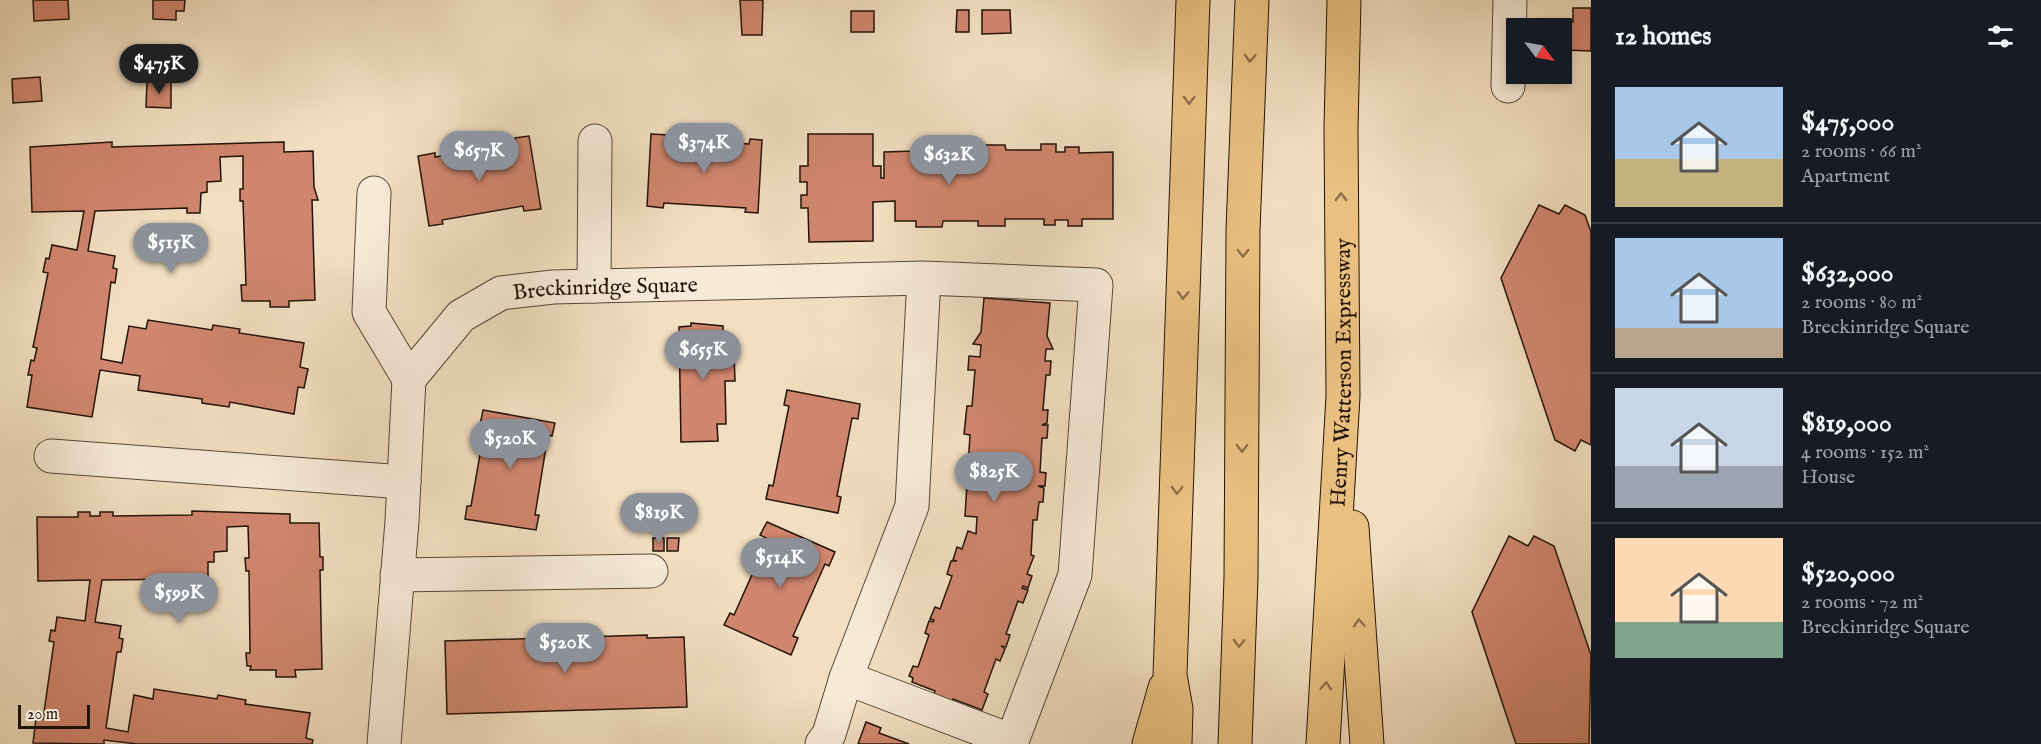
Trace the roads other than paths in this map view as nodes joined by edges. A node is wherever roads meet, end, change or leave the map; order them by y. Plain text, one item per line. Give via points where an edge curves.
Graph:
1 (1193, 0) edge
2 (1252, 0) edge
3 (1344, 0) edge
4 (1510, 0) edge
5 (1508, 86) dead end
6 (595, 141) dead end
7 (374, 193) dead end
8 (924, 278) junction
9 (594, 286) junction
10 (409, 379) junction
11 (1343, 396) junction
12 (51, 456) dead end
13 (404, 482) junction
14 (651, 571) dead end
15 (397, 574) junction
16 (1170, 675) junction
17 (846, 678) junction
18 (384, 744) edge
19 (822, 744) edge
20 (1149, 744) edge
21 (1175, 744) edge
22 (1235, 744) edge
23 (1323, 744) edge
24 (1367, 744) edge

1 -> 16 highway
2 -> 22 highway via 1243,230 1241,578
11 -> 3 highway, Henry Watterson Expressway
4 - 5 street
6 - 9 street
7 - 10 street via 369,312
8 - 9 street, Breckinridge Square
8 - 17 street via 912,506
8 - 17 street, Breckinridge Square via 1096,285 1075,575 1012,741
9 - 10 street, Breckinridge Square via 553,286 501,293 461,316
10 - 13 street
23 -> 11 highway, Henry Watterson Expressway
24 -> 11 highway
12 - 13 street
13 - 15 street
14 - 15 street
15 - 18 street
16 - 20 highway
16 - 21 highway via 1176,709
17 - 19 street via 829,734

